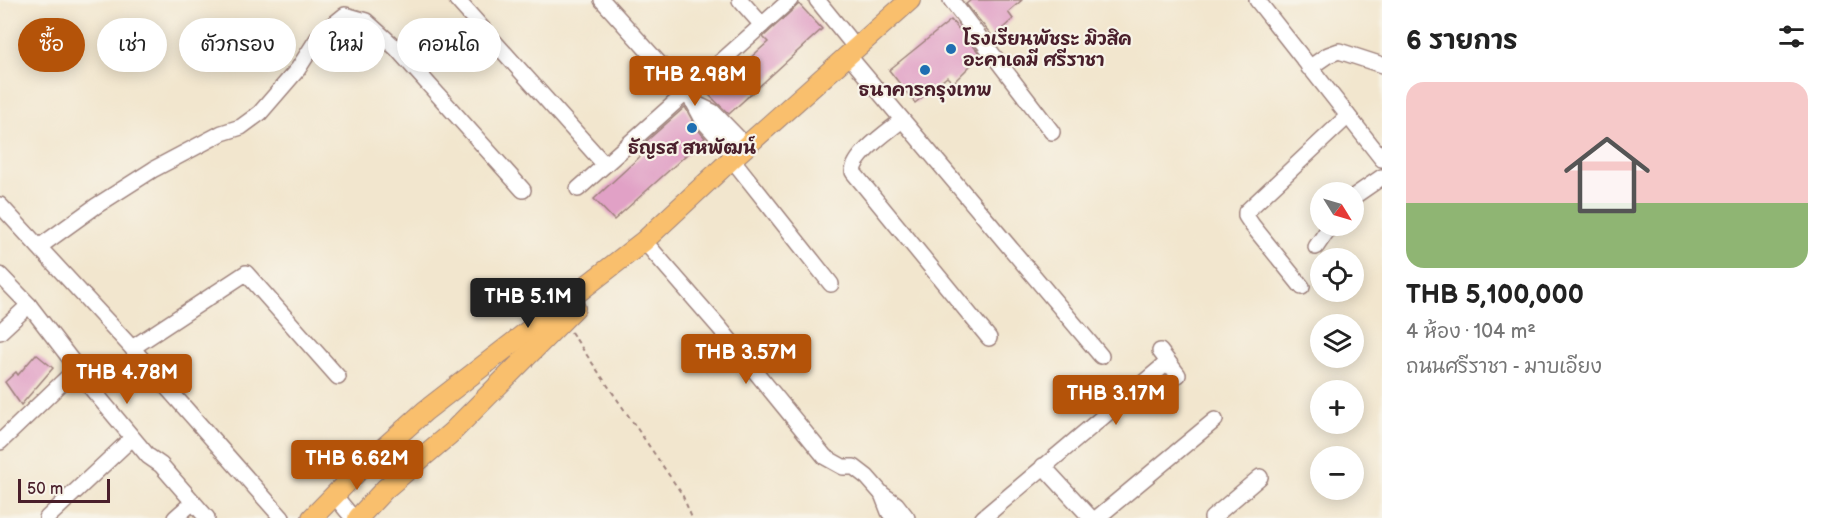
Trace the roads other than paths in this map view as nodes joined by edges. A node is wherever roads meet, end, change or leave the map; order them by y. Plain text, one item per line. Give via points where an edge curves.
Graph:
1 (457, 0) edge
2 (602, 0) edge
3 (740, 0) edge
4 (790, 0) edge
5 (818, 0) edge
6 (951, 0) edge
7 (1257, 0) edge
8 (906, 1) edge
9 (762, 25) junction
10 (852, 51) junction
11 (1382, 65) edge
12 (1309, 68) junction
13 (690, 98) junction
14 (1348, 116) junction
15 (902, 120) junction
16 (1052, 132) dead end
17 (738, 154) junction
18 (1382, 159) edge
19 (605, 165) junction
20 (1382, 177) edge
21 (523, 189) dead end
22 (578, 189) dead end
23 (1364, 189) edge
24 (0, 205) edge
25 (1324, 236) edge
26 (638, 246) junction
27 (39, 247) junction
28 (1316, 247) dead end
29 (0, 275) edge
30 (831, 284) dead end
31 (1302, 287) dead end
32 (29, 305) junction
33 (0, 332) edge
34 (989, 338) dead end
35 (132, 348) junction
36 (1101, 356) dead end
37 (74, 371) junction
38 (1178, 375) dead end
39 (338, 377) dead end
40 (1215, 420) dead end
41 (132, 438) junction
42 (0, 442) edge
43 (1043, 466) junction
44 (359, 470) junction
45 (1260, 477) dead end
46 (385, 489) junction
47 (882, 494) junction
48 (334, 495) junction
49 (188, 512) edge
50 (46, 518) edge
51 (207, 518) edge
52 (282, 518) edge
53 (312, 518) edge
54 (353, 518) edge
55 (358, 518) edge
56 (894, 518) edge
57 (907, 518) edge
58 (983, 518) edge
59 (1090, 518) edge
60 (1097, 518) edge
61 (1212, 518) edge

1 - 19 street
2 - 13 street
3 - 9 street
4 - 9 street
5 - 10 street
6 - 16 street
7 - 12 street
8 - 10 main road
9 - 13 street
10 - 15 street
10 - 17 main road
11 - 12 street via 1339,51
12 - 14 street
13 - 17 street via 713,112
13 - 19 street
14 - 18 street
14 - 31 street via 1246,212
15 - 34 street via 861,156 853,172
15 - 36 street
17 - 26 main road
17 - 30 street
19 - 22 street
20 - 23 street
21 - 27 street via 397,49 366,21 345,15 319,36 298,69 260,113 242,127 222,133 154,169
24 - 27 street
25 - 28 street
26 - 44 main road via 425,411
26 - 46 main road via 451,433
26 - 47 street via 719,327 825,457 843,467 854,467
27 - 35 street
29 - 32 street
32 - 33 street
32 - 37 street
35 - 39 street via 246,273
35 - 52 street
37 - 41 street
37 - 42 street
38 - 43 street via 1164,357
40 - 60 street
41 - 49 street
41 - 50 street
43 - 58 street
43 - 59 street
44 - 46 main road via 356,486 363,495
44 - 48 main road
45 - 61 street
46 - 55 main road
47 - 56 street
47 - 57 street
48 - 53 main road
48 - 54 street
49 - 51 street

